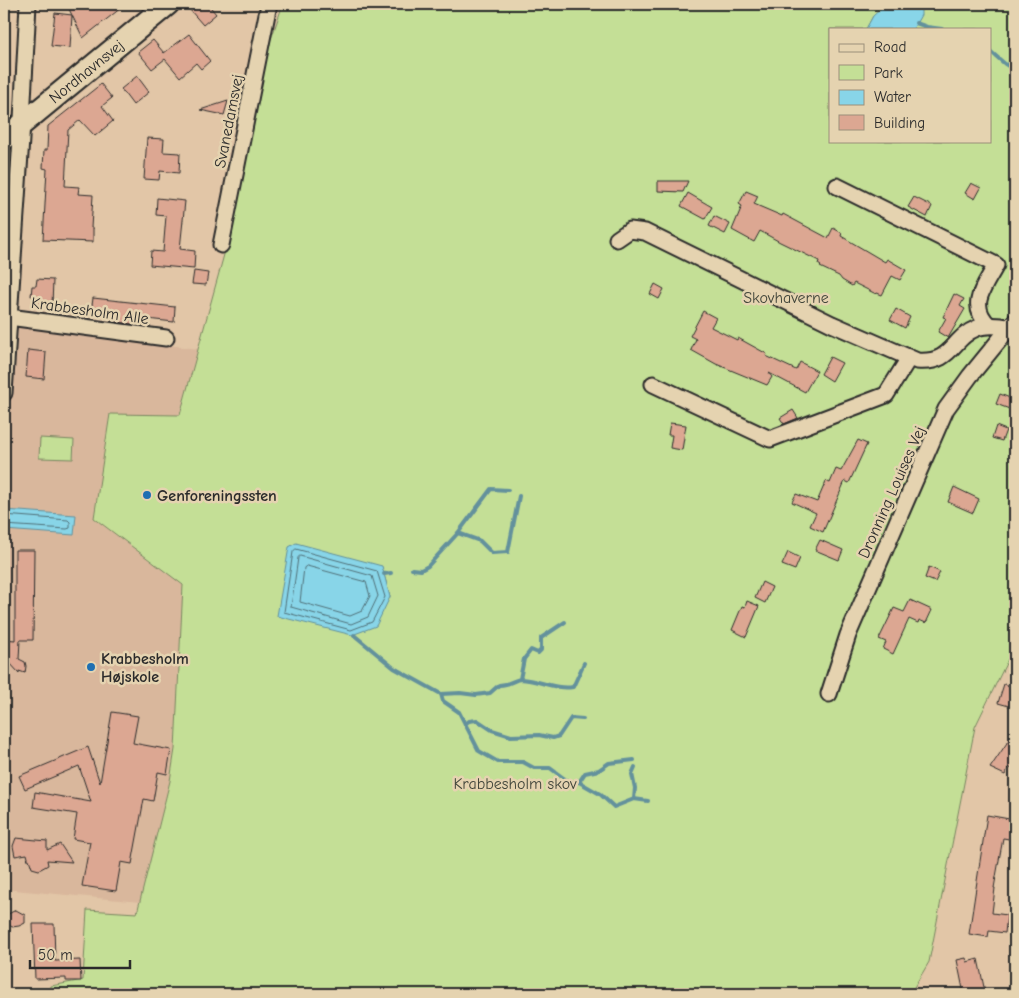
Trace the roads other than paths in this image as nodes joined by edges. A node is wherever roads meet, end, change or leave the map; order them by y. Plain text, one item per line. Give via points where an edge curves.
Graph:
1 (28, 4) edge
2 (168, 4) edge
3 (269, 4) edge
4 (22, 124) junction
5 (4, 139) edge
6 (837, 186) dead end
7 (617, 239) dead end
8 (221, 245) dead end
9 (9, 317) junction
10 (1012, 324) edge
11 (989, 326) junction
12 (166, 338) dead end
13 (909, 358) junction
14 (653, 384) dead end
15 (4, 393) edge
16 (829, 694) dead end

1 - 4 street, Krabbesholm Alle
2 - 4 street, Nordhavnsvej
3 - 8 street, Svanedamsvej
4 - 5 street, Nordhavnsvej
4 - 9 street, Krabbesholm Alle
6 - 11 street via 996,264 978,305 981,318
7 - 13 street via 630,230 645,232
9 - 12 street, Krabbesholm Alle
9 - 15 street, Krabbesholm Alle
10 - 11 street
10 - 16 street, Dronning Louises Vej via 946,409 848,635
11 - 13 street via 970,331 947,355 937,359 925,362
13 - 14 street via 886,395 770,439

